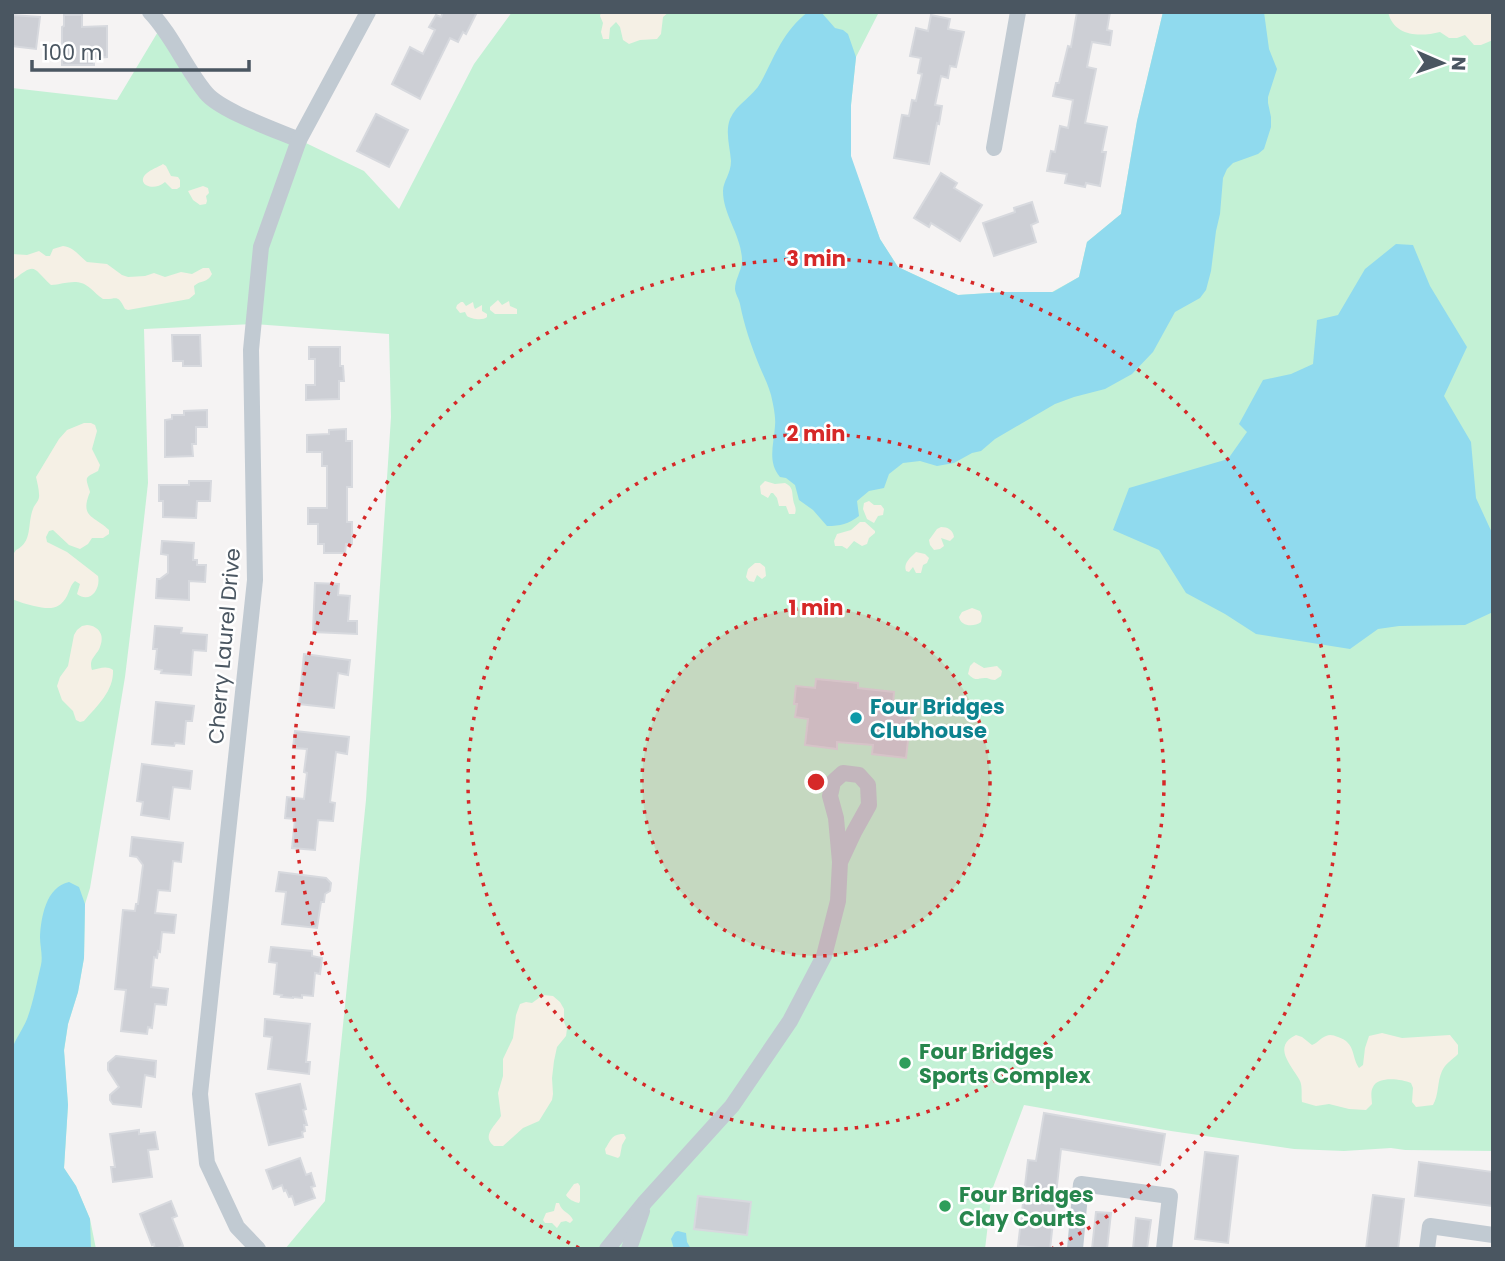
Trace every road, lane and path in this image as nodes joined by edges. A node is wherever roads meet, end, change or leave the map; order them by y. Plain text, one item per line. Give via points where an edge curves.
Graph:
1 (150, 12) edge
2 (368, 12) edge
3 (1018, 12) edge
4 (299, 140) junction
5 (994, 148) dead end
6 (840, 862) junction
7 (645, 1202) junction
8 (1493, 1235) edge
9 (258, 1249) edge
10 (607, 1249) edge
11 (629, 1249) edge
12 (1075, 1249) edge
13 (1164, 1249) edge
14 (1427, 1249) edge

1 - 4 street via 208,96 234,113
2 - 4 street, Cherry Laurel Drive
3 - 5 street
4 - 9 street, Cherry Laurel Drive via 261,247 251,349 255,580 200,1094 207,1163 237,1227
6 - 6 street via 830,796 833,782 843,773 859,775 868,785 869,805
6 - 7 street via 838,901 824,956 790,1021 732,1106
7 - 10 street
7 - 11 street
8 - 14 street via 1430,1226
12 - 13 street via 1081,1184 1170,1196

